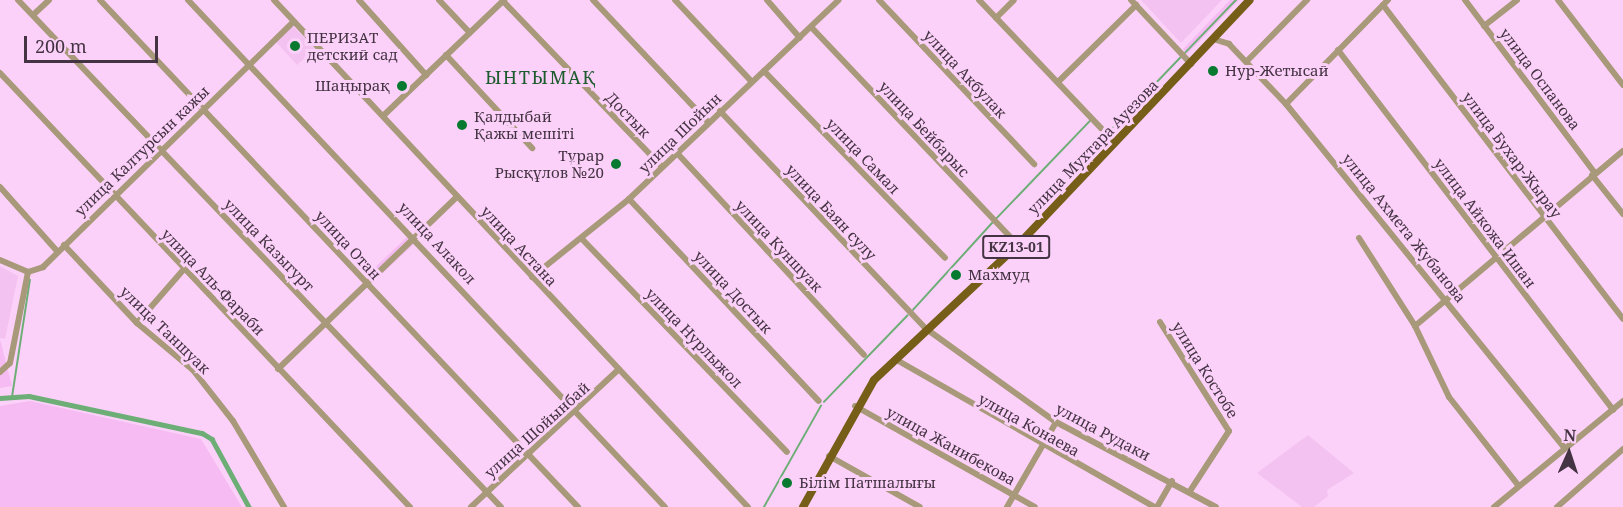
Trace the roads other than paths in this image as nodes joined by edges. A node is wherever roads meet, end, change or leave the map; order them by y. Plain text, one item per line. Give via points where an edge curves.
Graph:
1 (18, 0) edge
2 (49, 0) edge
3 (100, 0) edge
4 (188, 0) edge
5 (274, 0) edge
6 (359, 0) edge
7 (439, 0) edge
8 (503, 0) edge
9 (593, 0) edge
10 (675, 0) edge
11 (766, 0) edge
12 (839, 0) edge
13 (879, 0) edge
14 (979, 0) edge
15 (1014, 0) edge
16 (1250, 0) edge
17 (1306, 0) edge
18 (1465, 0) edge
19 (1517, 0) edge
20 (1558, 0) edge
21 (1386, 2) edge
22 (1134, 4) edge
23 (33, 15) junction
24 (996, 18) junction
25 (294, 21) junction
26 (1484, 26) junction
27 (813, 29) junction
28 (470, 33) junction
29 (800, 38) junction
30 (1212, 39) junction
31 (1338, 50) junction
32 (446, 55) junction
33 (1247, 61) junction
34 (248, 64) junction
35 (1191, 64) junction
36 (764, 71) junction
37 (0, 73) edge
38 (426, 75) junction
39 (752, 82) junction
40 (1058, 82) junction
41 (1623, 86) edge
42 (1286, 104) junction
43 (203, 109) junction
44 (720, 111) junction
45 (383, 116) junction
46 (708, 122) junction
47 (1112, 139) junction
48 (532, 148) dead end
49 (161, 150) junction
50 (1623, 151) edge
51 (677, 153) junction
52 (1034, 164) dead end
53 (662, 167) junction
54 (1594, 174) junction
55 (0, 187) edge
56 (114, 196) junction
57 (457, 197) junction
58 (629, 199) junction
59 (1623, 214) edge
60 (1543, 216) junction
61 (416, 238) junction
62 (1359, 238) dead end
63 (583, 240) junction
64 (63, 245) junction
65 (1018, 245) junction
66 (57, 251) junction
67 (1494, 255) junction
68 (945, 258) dead end
69 (0, 260) edge
70 (184, 269) junction
71 (28, 272) junction
72 (532, 277) junction
73 (368, 284) junction
74 (1446, 297) junction
75 (1623, 319) edge
76 (327, 322) junction
77 (1160, 322) dead end
78 (137, 323) junction
79 (1415, 326) junction
80 (926, 328) junction
81 (864, 355) dead end
82 (895, 359) junction
83 (278, 369) junction
84 (619, 369) junction
85 (0, 372) edge
86 (819, 401) dead end
87 (1623, 402) edge
88 (855, 406) junction
89 (1613, 410) junction
90 (578, 412) junction
91 (1056, 422) junction
92 (1042, 445) junction
93 (1564, 447) junction
94 (1623, 449) edge
95 (788, 453) dead end
96 (828, 455) junction
97 (529, 456) junction
98 (1172, 481) junction
99 (1518, 485) junction
100 (487, 491) junction
101 (1190, 491) junction
102 (1014, 495) junction
103 (284, 507) edge
104 (410, 507) edge
105 (471, 507) edge
106 (501, 507) edge
107 (578, 507) edge
108 (665, 507) edge
109 (748, 507) edge
110 (803, 507) edge
111 (920, 507) edge
112 (1007, 507) edge
113 (1035, 507) edge
114 (1155, 507) edge
115 (1216, 507) edge
116 (1494, 507) edge
117 (1557, 507) edge

1 - 23 street, улица Казыгурт
2 - 23 street
3 - 43 street, улица Отан
4 - 34 street, улица Алакол
5 - 25 street, улица Астана
6 - 38 street
7 - 28 street
8 - 28 street
8 - 53 street, Достык
9 - 46 street
10 - 39 street
11 - 29 street
12 - 27 street, улица Шойын
13 - 52 street, улица Акбулак
14 - 24 street
15 - 24 street
16 - 30 main road, улица Мухтара Ауезова / KZ13-01
17 - 33 street
18 - 26 street, улица Оспанова
19 - 26 street
20 - 41 street
21 - 31 street
21 - 60 street, улица Бухар-Жырау
22 - 35 street
22 - 40 street
23 - 49 street, улица Казыгурт
24 - 40 street
25 - 34 street, улица Калтурсын кажы
25 - 45 street, улица Астана
26 - 54 street, улица Оспанова
27 - 29 street, улица Шойын
27 - 65 street, улица Бейбарыс
28 - 32 street
29 - 36 street, улица Шойын
30 - 33 street, улица Ахмета Жубанова via 1229,44
30 - 35 main road, улица Мухтара Ауезова / KZ13-01
31 - 42 street
31 - 67 street, улица Айкожа Ишан
32 - 38 street
32 - 48 street
33 - 42 street, улица Ахмета Жубанова
34 - 43 street, улица Калтурсын кажы
34 - 61 street, улица Алакол
35 - 47 main road, улица Мухтара Ауезова / KZ13-01
36 - 39 street, улица Шойын
36 - 68 street, улица Самал
37 - 56 street, улица Аль-Фараби
38 - 45 street
39 - 44 street, улица Шойын
40 - 47 street
42 - 74 street, улица Ахмета Жубанова
43 - 49 street, улица Калтурсын кажы
43 - 73 street, улица Отан
44 - 46 street, улица Шойын
44 - 80 street, улица Баян сулу
45 - 57 street, улица Астана
46 - 51 street, улица Шойын
47 - 65 main road, улица Мухтара Ауезова / KZ13-01
49 - 56 street, улица Калтурсын кажы
49 - 76 street, улица Казыгурт
50 - 54 street
51 - 53 street, улица Шойын
51 - 81 street, улица Куншуак
53 - 58 street, улица Шойын
54 - 59 street, улица Оспанова
54 - 60 street
55 - 66 street
56 - 64 street, улица Калтурсын кажы
56 - 70 street, улица Аль-Фараби
57 - 61 street
57 - 72 street, улица Астана
58 - 63 street, улица Шойын
58 - 86 street, улица Достык
60 - 67 street
60 - 75 street, улица Бухар-Жырау
61 - 73 street
61 - 90 street, улица Алакол
62 - 79 street
63 - 72 street, улица Шойын
63 - 95 street, улица Нурлыжол
64 - 66 street, улица Калтурсын кажы
64 - 78 street, улица Таншуак
65 - 80 main road, улица Мухтара Ауезова / KZ13-01
66 - 71 street, улица Калтурсын кажы via 36,272
67 - 74 street
67 - 89 street, улица Айкожа Ишан
69 - 71 street
70 - 78 street
70 - 83 street, улица Аль-Фараби
71 - 85 street via 10,363
72 - 84 street, улица Астана
73 - 76 street
73 - 97 street, улица Отан
74 - 79 street
74 - 93 street, улица Ахмета Жубанова
76 - 83 street
76 - 100 street, улица Казыгурт
77 - 101 street, улица Костобе via 1229,431
78 - 103 street, улица Таншуак via 193,370 223,408
79 - 99 street via 1449,397
80 - 82 main road, улица Мухтара Ауезова / KZ13-01
80 - 91 street, улица Рудаки
82 - 88 main road, улица Мухтара Ауезова / KZ13-01
82 - 92 street, улица Конаева
83 - 104 street, улица Аль-Фараби
84 - 90 street, улица Шойынбай
84 - 109 street, улица Астана
87 - 89 street
88 - 96 main road, улица Мухтара Ауезова / KZ13-01
88 - 102 street, улица Жанибекова
89 - 93 street
90 - 97 street, улица Шойынбай
90 - 108 street, улица Алакол
91 - 92 street
91 - 98 street, улица Рудаки
92 - 102 street
92 - 114 street, улица Конаева
93 - 99 street
94 - 117 street
96 - 110 main road, улица Мухтара Ауезова / KZ13-01
96 - 111 street
97 - 100 street, улица Шойынбай
97 - 107 street, улица Отан
98 - 101 street, улица Рудаки
98 - 114 street
99 - 116 street
100 - 105 street, улица Шойынбай
100 - 106 street, улица Казыгурт
101 - 115 street, улица Рудаки
102 - 112 street
102 - 113 street, улица Жанибекова

